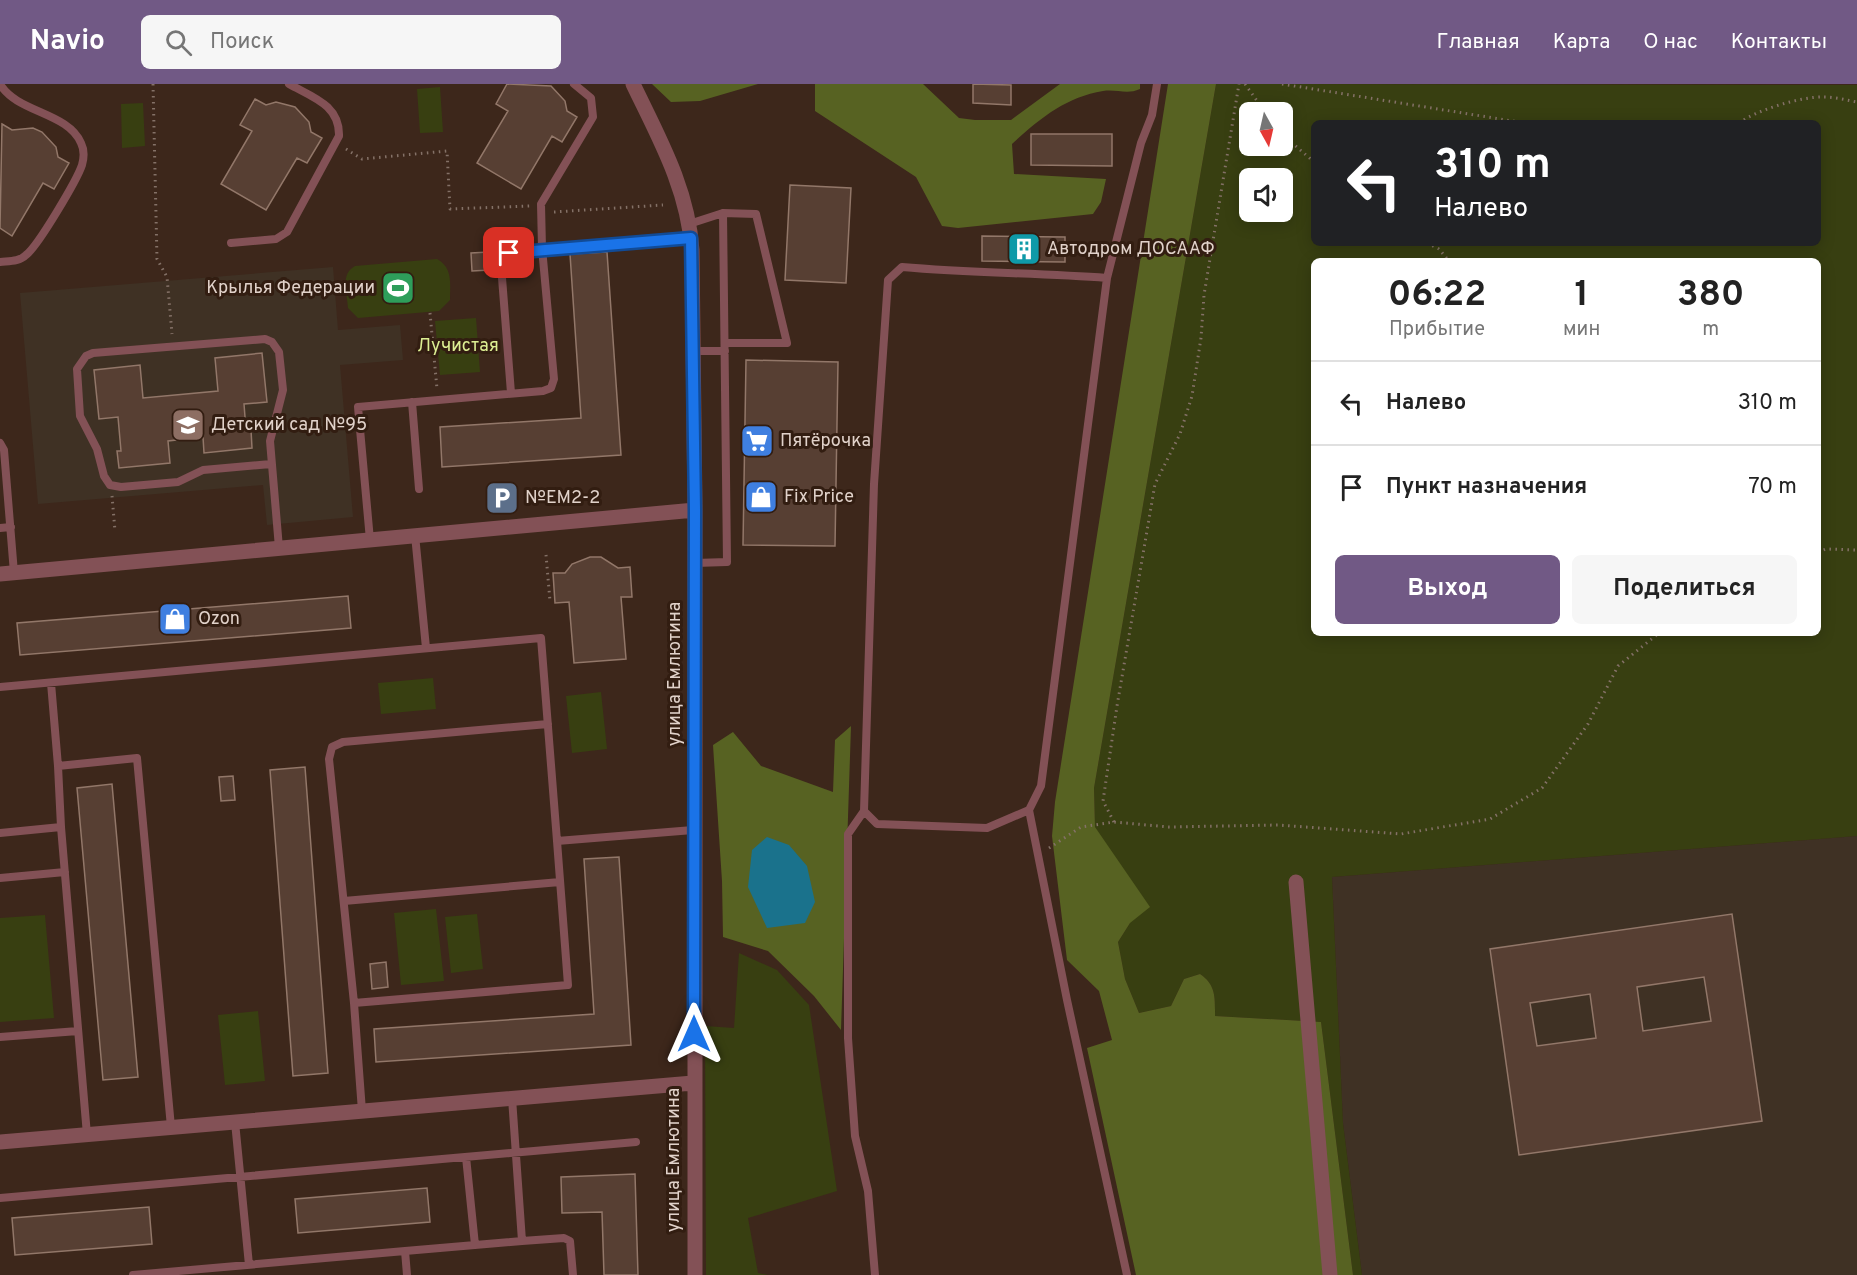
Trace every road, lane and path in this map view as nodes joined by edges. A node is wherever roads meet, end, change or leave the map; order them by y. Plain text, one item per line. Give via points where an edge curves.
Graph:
1 (0, 84) edge
2 (153, 84) edge
3 (289, 84) edge
4 (574, 84) edge
5 (633, 84) edge
6 (1157, 84) edge
7 (1239, 84) edge
8 (1245, 84) edge
9 (1282, 84) edge
10 (1258, 102) edge
11 (1857, 102) edge
12 (1506, 120) edge
13 (1744, 120) edge
14 (336, 143) junction
15 (1293, 144) edge
16 (1311, 159) edge
17 (663, 205) dead end
18 (540, 208) junction
19 (723, 213) junction
20 (690, 231) junction
21 (231, 243) dead end
22 (1433, 246) edge
23 (542, 249) junction
24 (1446, 258) edge
25 (0, 262) edge
26 (1107, 278) junction
27 (430, 313) dead end
28 (173, 346) junction
29 (725, 347) junction
30 (693, 351) junction
31 (511, 393) junction
32 (438, 399) junction
33 (412, 402) junction
34 (0, 443) edge
35 (271, 464) junction
36 (110, 485) junction
37 (419, 489) dead end
38 (695, 510) junction
39 (11, 527) junction
40 (0, 528) edge
41 (115, 531) dead end
42 (415, 535) junction
43 (370, 540) junction
44 (279, 548) junction
45 (1857, 550) edge
46 (1821, 551) edge
47 (546, 555) dead end
48 (695, 563) junction
49 (7, 573) edge
50 (550, 601) dead end
51 (1655, 636) edge
52 (426, 648) junction
53 (51, 683) junction
54 (0, 687) edge
55 (548, 724) junction
56 (58, 766) junction
57 (1029, 810) junction
58 (864, 811) junction
59 (1114, 822) junction
60 (61, 827) junction
61 (693, 830) junction
62 (0, 833) edge
63 (557, 841) junction
64 (1038, 855) junction
65 (65, 872) junction
66 (0, 878) edge
67 (560, 882) junction
68 (1296, 882) dead end
69 (344, 901) junction
70 (354, 1003) junction
71 (78, 1030) junction
72 (0, 1037) edge
73 (693, 1083) junction
74 (512, 1098) junction
75 (362, 1111) junction
76 (235, 1122) junction
77 (171, 1127) junction
78 (87, 1135) junction
79 (0, 1142) edge
80 (636, 1142) dead end
81 (515, 1152) junction
82 (466, 1156) junction
83 (241, 1177) junction
84 (0, 1198) edge
85 (522, 1241) junction
86 (474, 1245) junction
87 (405, 1251) junction
88 (249, 1265) junction
89 (133, 1275) edge
90 (406, 1275) edge
91 (573, 1275) edge
92 (695, 1275) edge
93 (875, 1275) edge
94 (1127, 1275) edge
95 (1330, 1275) edge

1 - 25 lane via 9,94 76,134 84,149 79,171 31,250 17,261
2 - 28 path via 157,259 167,277
3 - 14 lane via 333,111 339,124
4 - 18 lane via 591,98 593,117
5 - 20 street, улица Емлютина via 680,187
6 - 26 lane
7 - 59 path via 1204,295 1202,338 1192,396 1180,434 1155,484 1121,682 1103,801
8 - 10 path
9 - 12 path
11 - 13 path via 1823,96 1770,108
14 - 18 path via 362,159 447,151 450,208
14 - 21 lane via 287,232 276,239
15 - 16 path
17 - 18 path via 556,213
18 - 23 lane
19 - 20 lane
19 - 29 lane
19 - 29 lane via 756,214 787,344
20 - 23 lane
20 - 30 street, улица Емлютина
22 - 24 path
23 - 31 lane via 509,253 501,265
23 - 31 lane via 554,380 551,388 543,391
26 - 57 lane via 1041,786
26 - 58 lane via 976,274 902,267 888,280 874,484
27 - 32 path
28 - 35 lane via 265,339 276,346 283,390 270,441
28 - 36 lane via 93,353 77,369 82,425 97,449
29 - 30 lane
29 - 48 lane via 727,562
30 - 38 street, улица Емлютина
31 - 32 lane
32 - 33 lane
33 - 37 lane
33 - 43 lane via 358,407
34 - 39 lane via 4,450
35 - 36 lane via 203,470 178,482
35 - 44 lane
36 - 41 path
38 - 42 street
38 - 48 street, улица Емлютина
39 - 40 lane
39 - 49 lane
42 - 43 street
42 - 52 lane
43 - 44 street
44 - 49 street
45 - 46 path
47 - 50 path
48 - 61 street, улица Емлютина
51 - 59 path via 1618,666 1588,724 1542,788 1490,819 1401,834 1278,825 1169,827
52 - 53 lane
52 - 55 lane via 541,638
53 - 54 lane
53 - 56 lane
55 - 63 lane
55 - 69 lane via 343,742 333,747 329,759
56 - 60 lane
56 - 77 lane via 137,758
57 - 58 lane via 987,828 877,824
57 - 64 lane
58 - 93 lane via 848,834 848,1038 855,1136 868,1191
59 - 64 path via 1081,827
60 - 62 lane
60 - 65 lane
61 - 63 lane
61 - 73 street, улица Емлютина
63 - 67 lane
64 - 94 lane
65 - 66 lane
65 - 71 lane
67 - 69 lane
67 - 70 lane via 568,985
68 - 95 street
69 - 70 lane
70 - 75 lane
71 - 72 lane
71 - 78 lane
73 - 74 street
73 - 92 street, улица Емлютина
74 - 75 street
74 - 81 lane
75 - 76 street
76 - 77 street
76 - 83 lane
77 - 78 street
78 - 79 street
80 - 81 lane
81 - 82 lane
81 - 85 lane
82 - 83 lane
82 - 86 lane
83 - 84 lane
83 - 88 lane
85 - 86 lane
85 - 91 lane via 570,1241
86 - 87 lane
87 - 88 lane
87 - 90 lane
88 - 89 lane

